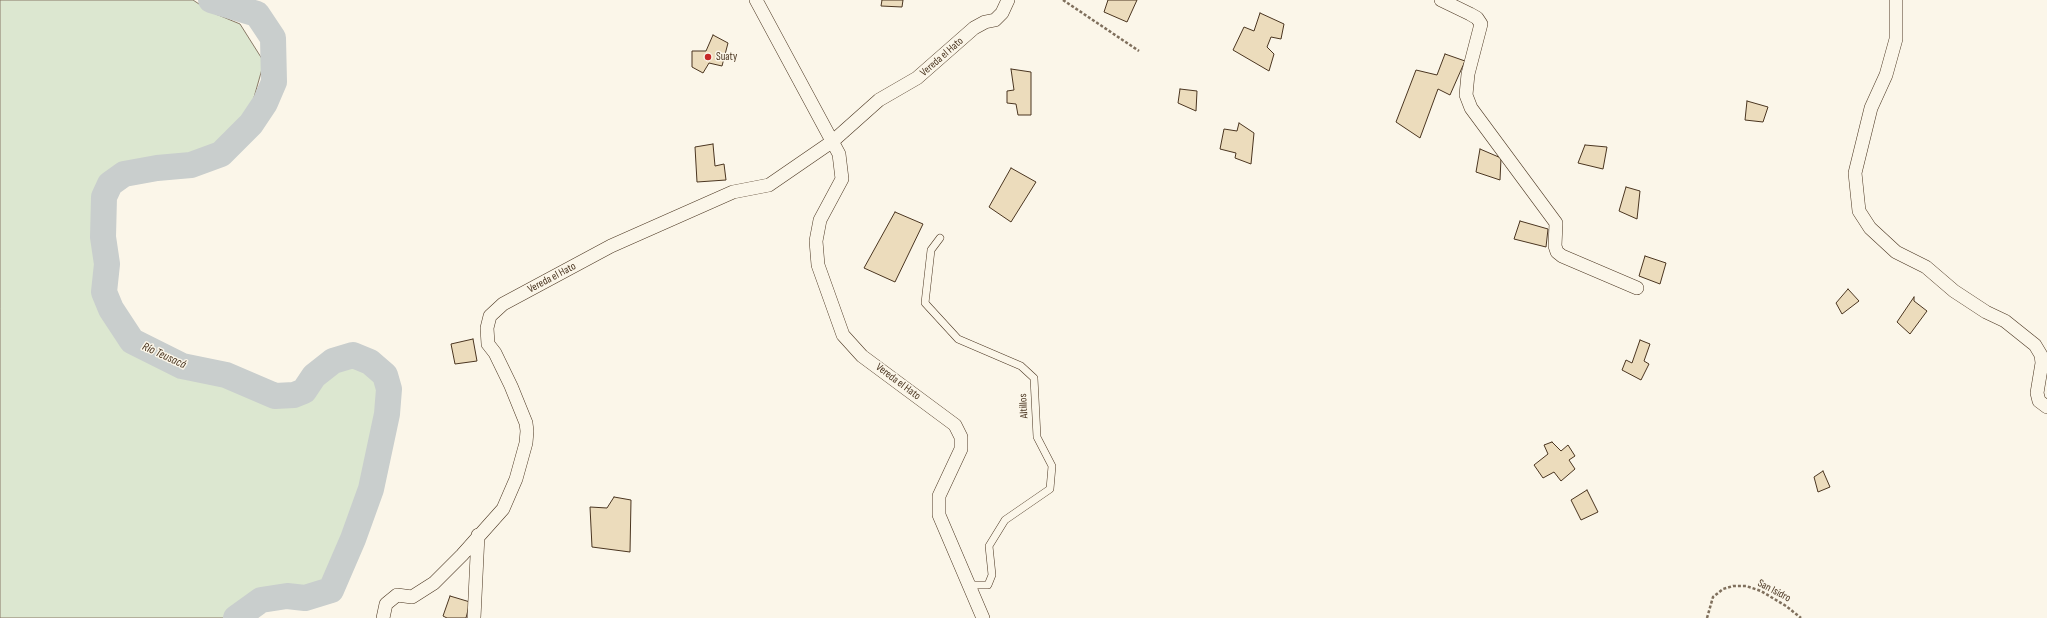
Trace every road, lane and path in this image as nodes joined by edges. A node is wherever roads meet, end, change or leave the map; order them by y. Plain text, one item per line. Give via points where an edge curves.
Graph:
1 (756, 0) edge
2 (1008, 0) edge
3 (1064, 0) edge
4 (1441, 0) edge
5 (1896, 0) edge
6 (1139, 51) dead end
7 (833, 141) junction
8 (940, 238) dead end
9 (1637, 288) dead end
10 (2047, 407) edge
11 (478, 535) junction
12 (969, 585) junction
13 (383, 618) edge
14 (474, 618) edge
15 (983, 618) edge
16 (1707, 618) edge
17 (1802, 618) edge

1 - 7 street, Vereda el Hato
2 - 7 street, Vereda el Hato via 1002,14 995,20 974,28 917,78 879,100
3 - 6 path
4 - 9 street via 1477,18 1481,24 1468,74 1466,95 1471,108 1556,223 1557,252
5 - 10 street via 1896,39 1886,75 1871,108 1855,173 1860,211 1870,228 1896,252 1926,267 1954,291 2005,321 2035,345 2042,363 2039,401
7 - 11 street, Vereda el Hato via 769,185 733,192 611,246 503,304 490,316 487,328 488,344 511,386 527,431 516,479 503,509
7 - 12 street, Vereda el Hato via 842,164 842,179 820,220 816,241 818,265 843,336 862,356 955,425 961,437 961,449 939,496 939,515
8 - 12 lane, Altillos via 932,250 925,302 958,339 1021,366 1034,378 1037,437 1052,466 1050,489 1005,520 989,546 992,575 988,585
11 - 13 street, Vereda el Hato via 434,583 412,597 397,595 386,604
11 - 14 street
12 - 15 street, Vereda el Hato
16 - 17 path, San Isidro via 1713,597 1723,589 1733,586 1746,586 1761,591

